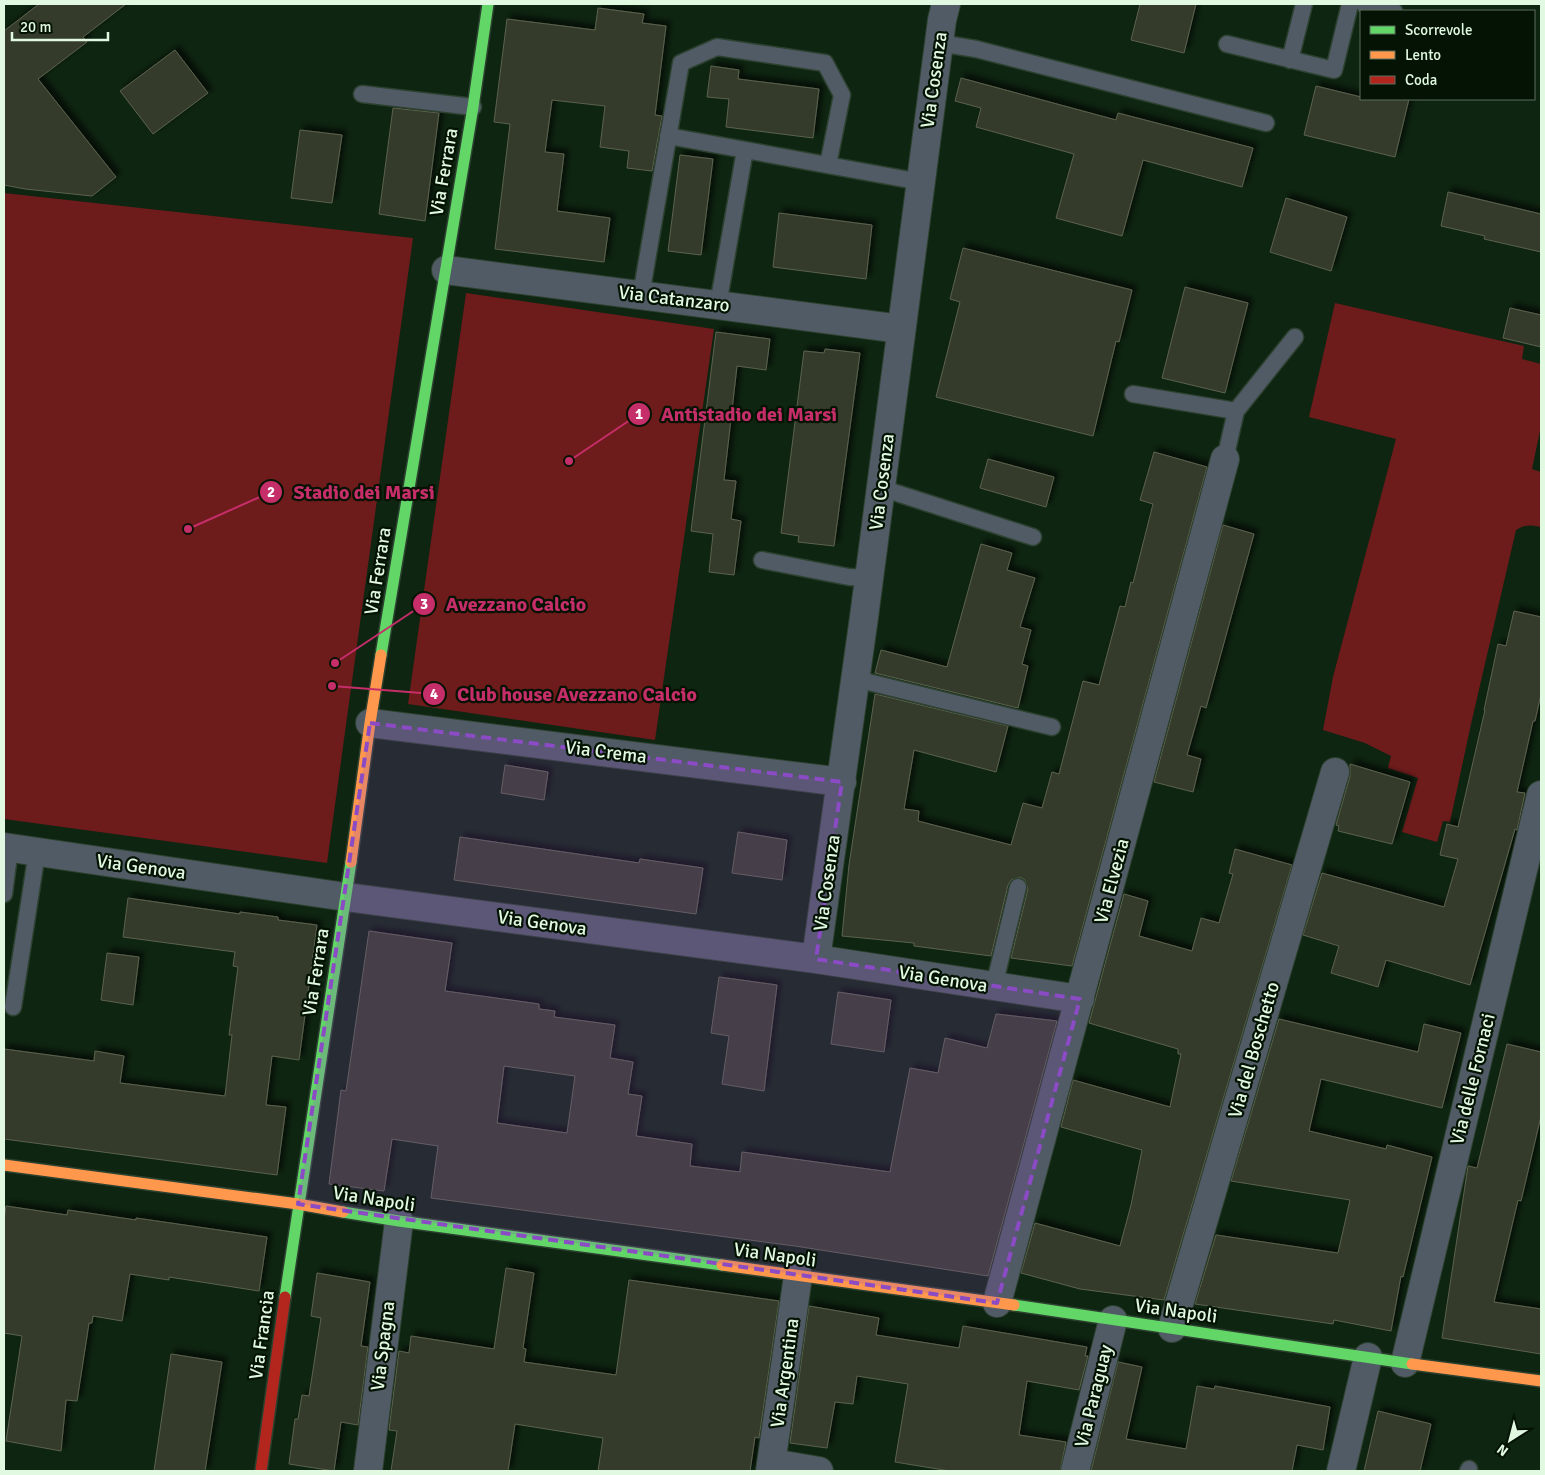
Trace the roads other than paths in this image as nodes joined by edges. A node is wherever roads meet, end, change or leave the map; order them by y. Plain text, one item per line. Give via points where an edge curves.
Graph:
1 (488, 4) edge
2 (946, 4) edge
3 (1304, 4) edge
4 (1350, 4) edge
5 (1364, 4) edge
6 (1390, 10) edge
7 (939, 42) junction
8 (1227, 44) dead end
9 (1290, 60) junction
10 (362, 94) dead end
11 (473, 107) junction
12 (1266, 123) dead end
13 (668, 136) junction
14 (745, 150) junction
15 (828, 165) junction
16 (921, 182) junction
17 (446, 270) junction
18 (641, 295) junction
19 (718, 305) junction
20 (902, 329) junction
21 (1295, 336) dead end
22 (1133, 394) dead end
23 (1236, 411) junction
24 (1225, 459) joint
25 (881, 488) junction
26 (1033, 537) dead end
27 (762, 560) dead end
28 (869, 578) junction
29 (856, 679) junction
30 (370, 723) junction
31 (1052, 727) dead end
32 (1335, 772) dead end
33 (842, 782) junction
34 (1541, 795) edge
35 (7, 848) edge
36 (37, 852) junction
37 (1018, 886) dead end
38 (4, 894) edge
39 (346, 897) junction
40 (816, 959) junction
41 (994, 986) junction
42 (1080, 999) junction
43 (13, 1006) dead end
44 (4, 1165) edge
45 (298, 1204) junction
46 (399, 1221) junction
47 (798, 1276) junction
48 (997, 1303) junction
49 (1113, 1320) junction
50 (1172, 1328) junction
51 (1368, 1357) junction
52 (1405, 1363) junction
53 (1541, 1381) edge
54 (771, 1467) edge
55 (261, 1471) edge
56 (368, 1471) edge
57 (819, 1471) edge
58 (1076, 1471) edge
59 (1342, 1471) edge

1 - 11 main road, Via Ferrara
2 - 7 street, Via Cosenza
3 - 9 lane
4 - 9 lane via 1334,70
5 - 6 lane
7 - 12 lane
7 - 16 street, Via Cosenza
8 - 9 lane
10 - 11 lane
11 - 17 main road, Via Ferrara
13 - 14 lane
13 - 15 lane via 681,62 717,47 825,63 842,94
13 - 18 lane
14 - 15 lane
14 - 19 lane
15 - 16 lane
16 - 20 street, Via Cosenza
17 - 18 street, Via Catanzaro
17 - 30 main road, Via Ferrara
18 - 19 street, Via Catanzaro
19 - 20 street, Via Catanzaro
20 - 25 street, Via Cosenza
21 - 23 lane
22 - 23 lane
23 - 24 lane
24 - 42 street, Via Elvezia
25 - 26 lane
25 - 28 street, Via Cosenza
27 - 28 lane
28 - 29 street, Via Cosenza
29 - 31 lane
29 - 33 street, Via Cosenza
30 - 33 street, Via Crema
30 - 39 main road, Via Ferrara
32 - 50 street, Via del Boschetto
33 - 40 street, Via Cosenza
34 - 52 street, Via delle Fornaci
35 - 36 street, Via Genova
35 - 38 lane
36 - 39 street, Via Genova
36 - 43 lane
37 - 41 lane
39 - 40 street, Via Genova
39 - 45 main road, Via Ferrara
40 - 41 street, Via Genova
41 - 42 street, Via Genova
42 - 48 street, Via Elvezia
44 - 45 main road, Via Napoli
45 - 46 main road, Via Napoli
45 - 55 main road, Via Francia
46 - 47 main road, Via Napoli
46 - 56 street, Via Spagna
47 - 48 main road, Via Napoli
47 - 54 street, Via Argentina
48 - 49 main road, Via Napoli
49 - 50 main road, Via Napoli
49 - 58 street, Via Paraguay
50 - 51 main road, Via Napoli
51 - 52 main road, Via Napoli
51 - 59 street
52 - 53 main road, Via Napoli
54 - 57 street

